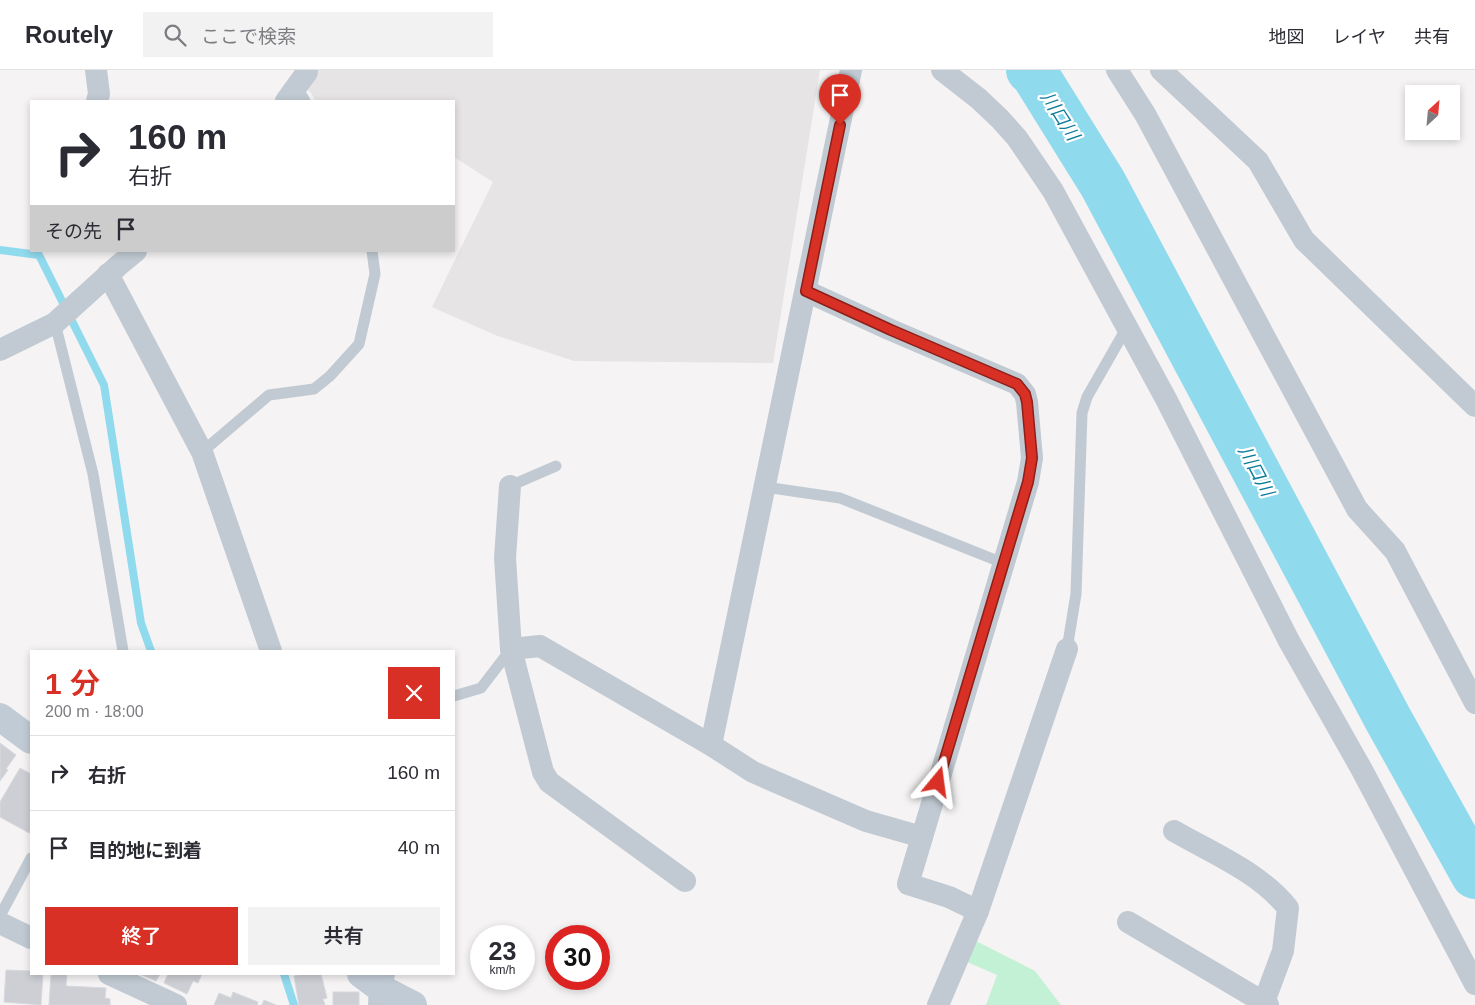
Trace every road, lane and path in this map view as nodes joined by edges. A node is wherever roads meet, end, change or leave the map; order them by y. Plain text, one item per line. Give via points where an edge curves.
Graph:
1 (96, 70) edge
2 (851, 70) edge
3 (942, 70) edge
4 (1117, 70) edge
5 (1161, 70) edge
6 (97, 100) edge
7 (372, 252) edge
8 (119, 260) edge
9 (806, 291) junction
10 (64, 314) junction
11 (1127, 327) junction
12 (1, 347) edge
13 (1475, 406) edge
14 (202, 452) junction
15 (556, 466) dead end
16 (510, 486) joint
17 (765, 487) junction
18 (1003, 563) junction
19 (510, 649) junction
20 (1067, 649) joint
21 (123, 650) edge
22 (271, 650) edge
23 (455, 696) edge
24 (1475, 703) edge
25 (0, 717) edge
26 (30, 739) edge
27 (711, 745) junction
28 (1174, 831) dead end
29 (922, 837) junction
30 (30, 860) edge
31 (685, 881) dead end
32 (978, 911) junction
33 (0, 916) edge
34 (1128, 922) dead end
35 (0, 923) edge
36 (30, 938) edge
37 (111, 975) edge
38 (1475, 984) edge
39 (376, 985) edge
40 (1266, 1004) edge
41 (176, 1005) edge
42 (412, 1005) edge
43 (938, 1005) edge

1 - 6 street
2 - 9 street
3 - 11 street via 978,99 1017,138 1053,191
4 - 24 street via 1145,114 1357,509 1395,551
5 - 13 street via 1258,160 1304,240
7 - 14 lane via 374,274 360,344 314,389 269,395
8 - 10 street
8 - 14 street
9 - 17 street
9 - 18 street via 1017,384 1025,394 1032,458 1028,482
10 - 12 street
10 - 21 lane
11 - 20 lane via 1087,397 1082,414 1076,594
11 - 38 street via 1289,641 1362,770
14 - 22 street
15 - 16 lane
16 - 19 street via 505,558
17 - 18 lane via 840,498
17 - 27 street
18 - 29 street
19 - 23 lane via 482,688
19 - 27 street via 540,646
19 - 31 street via 543,772 549,782
20 - 32 street
25 - 26 street
27 - 29 street via 753,772 866,821
28 - 40 street via 1256,876 1288,908 1283,951
29 - 32 street via 908,884 949,897
30 - 33 lane
32 - 43 street
34 - 40 street
35 - 36 street
37 - 41 street
39 - 42 street

